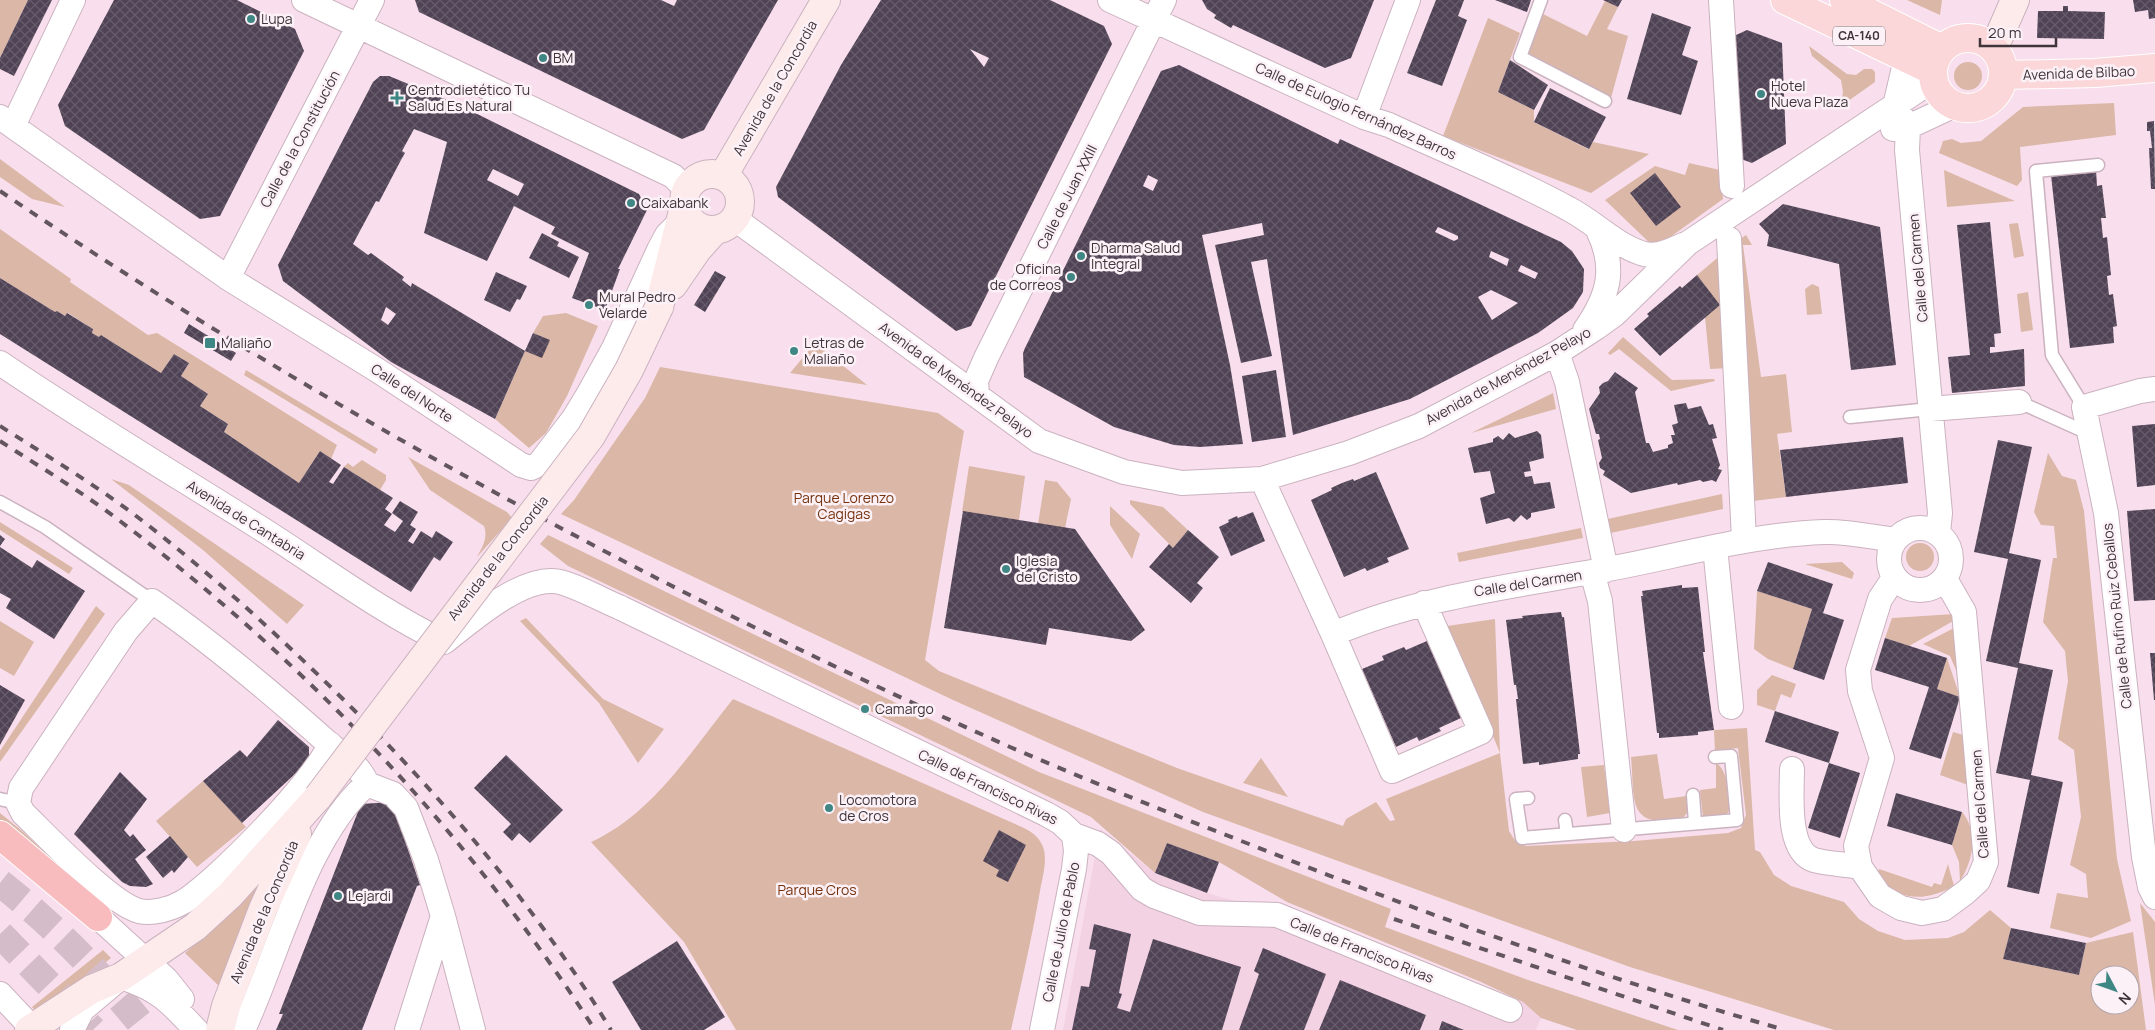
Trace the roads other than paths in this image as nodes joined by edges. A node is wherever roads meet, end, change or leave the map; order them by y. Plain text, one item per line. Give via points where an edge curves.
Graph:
1 (73, 0) edge
2 (304, 0) edge
3 (372, 0) edge
4 (826, 0) edge
5 (1110, 0) edge
6 (1408, 0) edge
7 (1541, 0) edge
8 (1721, 0) edge
9 (1786, 0) edge
10 (1844, 0) edge
11 (2015, 0) edge
12 (1160, 10) edge
13 (358, 26) junction
14 (1994, 48) junction
15 (1906, 59) junction
16 (1936, 66) junction
17 (2155, 68) edge
18 (2004, 75) junction
19 (1605, 101) dead end
20 (1955, 105) junction
21 (1895, 106) junction
22 (1364, 117) junction
23 (6, 121) edge
24 (1908, 126) junction
25 (1849, 137) junction
26 (2098, 165) dead end
27 (723, 176) junction
28 (1732, 186) dead end
29 (685, 205) junction
30 (725, 224) junction
31 (1598, 230) junction
32 (1729, 239) dead end
33 (1688, 243) junction
34 (228, 278) junction
35 (659, 307) junction
36 (1580, 337) junction
37 (1556, 353) junction
38 (0, 363) edge
39 (2155, 389) edge
40 (977, 395) junction
41 (2019, 402) joint
42 (2084, 407) junction
43 (1930, 409) junction
44 (1850, 417) dead end
45 (2090, 434) junction
46 (1262, 479) junction
47 (0, 502) edge
48 (1938, 533) junction
49 (1744, 539) junction
50 (1895, 540) junction
51 (1715, 547) junction
52 (1599, 571) junction
53 (1894, 578) junction
54 (1945, 579) junction
55 (152, 601) junction
56 (1424, 603) junction
57 (491, 606) joint
58 (1333, 634) junction
59 (1732, 707) dead end
60 (330, 744) junction
61 (1715, 757) dead end
62 (1792, 769) dead end
63 (367, 784) junction
64 (1693, 795) dead end
65 (318, 797) junction
66 (1528, 798) dead end
67 (9, 801) edge
68 (1565, 820) dead end
69 (1695, 823) junction
70 (1624, 830) junction
71 (1567, 834) junction
72 (0, 835) edge
73 (1074, 835) junction
74 (2149, 861) edge
75 (1860, 867) junction
76 (2155, 897) edge
77 (443, 916) junction
78 (98, 918) joint
79 (146, 961) junction
80 (121, 976) junction
81 (0, 994) edge
82 (1510, 1010) dead end
83 (32, 1029) edge
84 (72, 1030) edge
85 (196, 1030) edge
86 (202, 1030) edge
87 (220, 1030) edge
88 (243, 1030) edge
89 (407, 1030) edge
90 (473, 1030) edge
91 (1042, 1030) edge

1 - 23 street
2 - 13 street
3 - 13 street, Calle de la Constitución
4 - 27 street, Avenida de la Concordia
5 - 12 street, Calle de Eulogio Fernández Barros
6 - 22 street
7 - 19 lane via 1520,57
8 - 28 street
9 - 15 main road, CA-140
10 - 16 main road, CA-140
11 - 14 street
12 - 22 street, Calle de Eulogio Fernández Barros
12 - 40 street, Calle de Juan XXIII via 986,358 976,380
13 - 29 street via 673,176
13 - 34 street, Calle de la Constitución
14 - 16 main road via 1974,38 1962,38 1951,42
14 - 18 main road via 2000,56
15 - 16 main road, CA-140
15 - 21 street
16 - 20 main road, CA-140 via 1943,97
16 - 21 street
17 - 18 main road, Avenida de Bilbao via 2095,74
18 - 20 main road via 1999,90 1989,101 1970,108
20 - 24 street
21 - 24 street
21 - 25 street
22 - 31 street, Calle de Eulogio Fernández Barros via 1389,125 1545,196 1572,210
23 - 34 street, Calle del Norte
24 - 25 street
24 - 43 street, Calle del Carmen via 1907,150
25 - 33 street
26 - 42 lane via 2036,171 2052,355
27 - 29 street via 715,174 698,178
27 - 30 street via 738,193 739,209
29 - 30 street via 687,215 699,227
29 - 34 street, Calle del Norte via 659,250 614,348 574,418 539,464 531,468 521,465 377,370
29 - 35 street, Avenida de la Concordia
30 - 35 street, Avenida de la Concordia via 687,263
30 - 40 street, Avenida de Menéndez Pelayo
31 - 33 street, Calle de Eulogio Fernández Barros via 1642,254 1660,254
31 - 36 street via 1604,242 1610,277 1600,308
32 - 49 street
33 - 36 street, Avenida de Menéndez Pelayo via 1614,314
35 - 65 street, Avenida de la Concordia, bridge via 629,370 591,436
36 - 37 street, Avenida de Menéndez Pelayo
37 - 46 street, Avenida de Menéndez Pelayo via 1419,426 1349,453
37 - 52 street via 1567,382
38 - 57 street, Avenida de Cantabria via 414,628 444,642
39 - 42 street
40 - 46 street, Avenida de Menéndez Pelayo via 1039,441 1124,472 1182,483
41 - 43 street
41 - 45 lane
42 - 45 street, Calle de Rufino Ruiz Ceballos
43 - 44 lane
43 - 48 street, Calle del Carmen via 1940,513
45 - 74 street, Calle de Rufino Ruiz Ceballos via 2106,512
46 - 58 street
47 - 55 lane via 45,526
48 - 50 street via 1920,527
48 - 54 street via 1946,540 1952,559
49 - 50 street, Calle del Carmen via 1825,531
49 - 51 street, Calle del Carmen
50 - 53 street via 1888,559
51 - 52 street, Calle del Carmen
51 - 59 street
52 - 56 street, Calle del Carmen via 1459,594
52 - 70 street
53 - 54 street via 1910,589 1919,590 1929,589
53 - 75 street, Calle del Carmen via 1880,600 1858,670 1860,690 1882,758 1856,846
54 - 75 street, Calle del Carmen via 1964,612 1986,862 1978,881 1966,892 1943,909 1922,913 1901,908 1880,896
55 - 60 street via 220,652
55 - 67 street via 126,630 21,788
56 - 58 street, Calle del Carmen via 1368,619
56 - 58 street via 1481,732 1392,771
57 - 73 street, Calle de Francisco Rivas via 526,586 553,580 570,586 1046,814
60 - 63 street via 362,772
60 - 67 street via 309,776 220,873 182,902 156,911 139,911 124,904
61 - 69 lane via 1731,756 1736,820
62 - 75 street via 1794,831 1798,848 1812,860
63 - 77 street via 393,794 406,808
63 - 88 street via 339,815 322,844
64 - 69 lane
65 - 79 street, Avenida de la Concordia via 230,895 195,926
65 - 87 street, Avenida de la Concordia via 290,848 263,909
66 - 71 lane via 1516,799 1522,838
68 - 71 lane
69 - 70 lane
70 - 71 lane
72 - 78 highway
73 - 82 street, Calle de Francisco Rivas via 1111,853 1142,889 1154,896 1200,913 1277,915
73 - 91 street, Calle de Julio de Pablo via 1074,869
74 - 76 street, Calle de Rufino Ruiz Ceballos
77 - 89 street
77 - 90 street
78 - 79 street
79 - 80 street, Avenida de la Concordia
79 - 86 street via 166,979
80 - 83 street, Avenida de la Concordia via 92,989
80 - 84 street via 82,1010
80 - 85 street via 164,996
81 - 83 street

